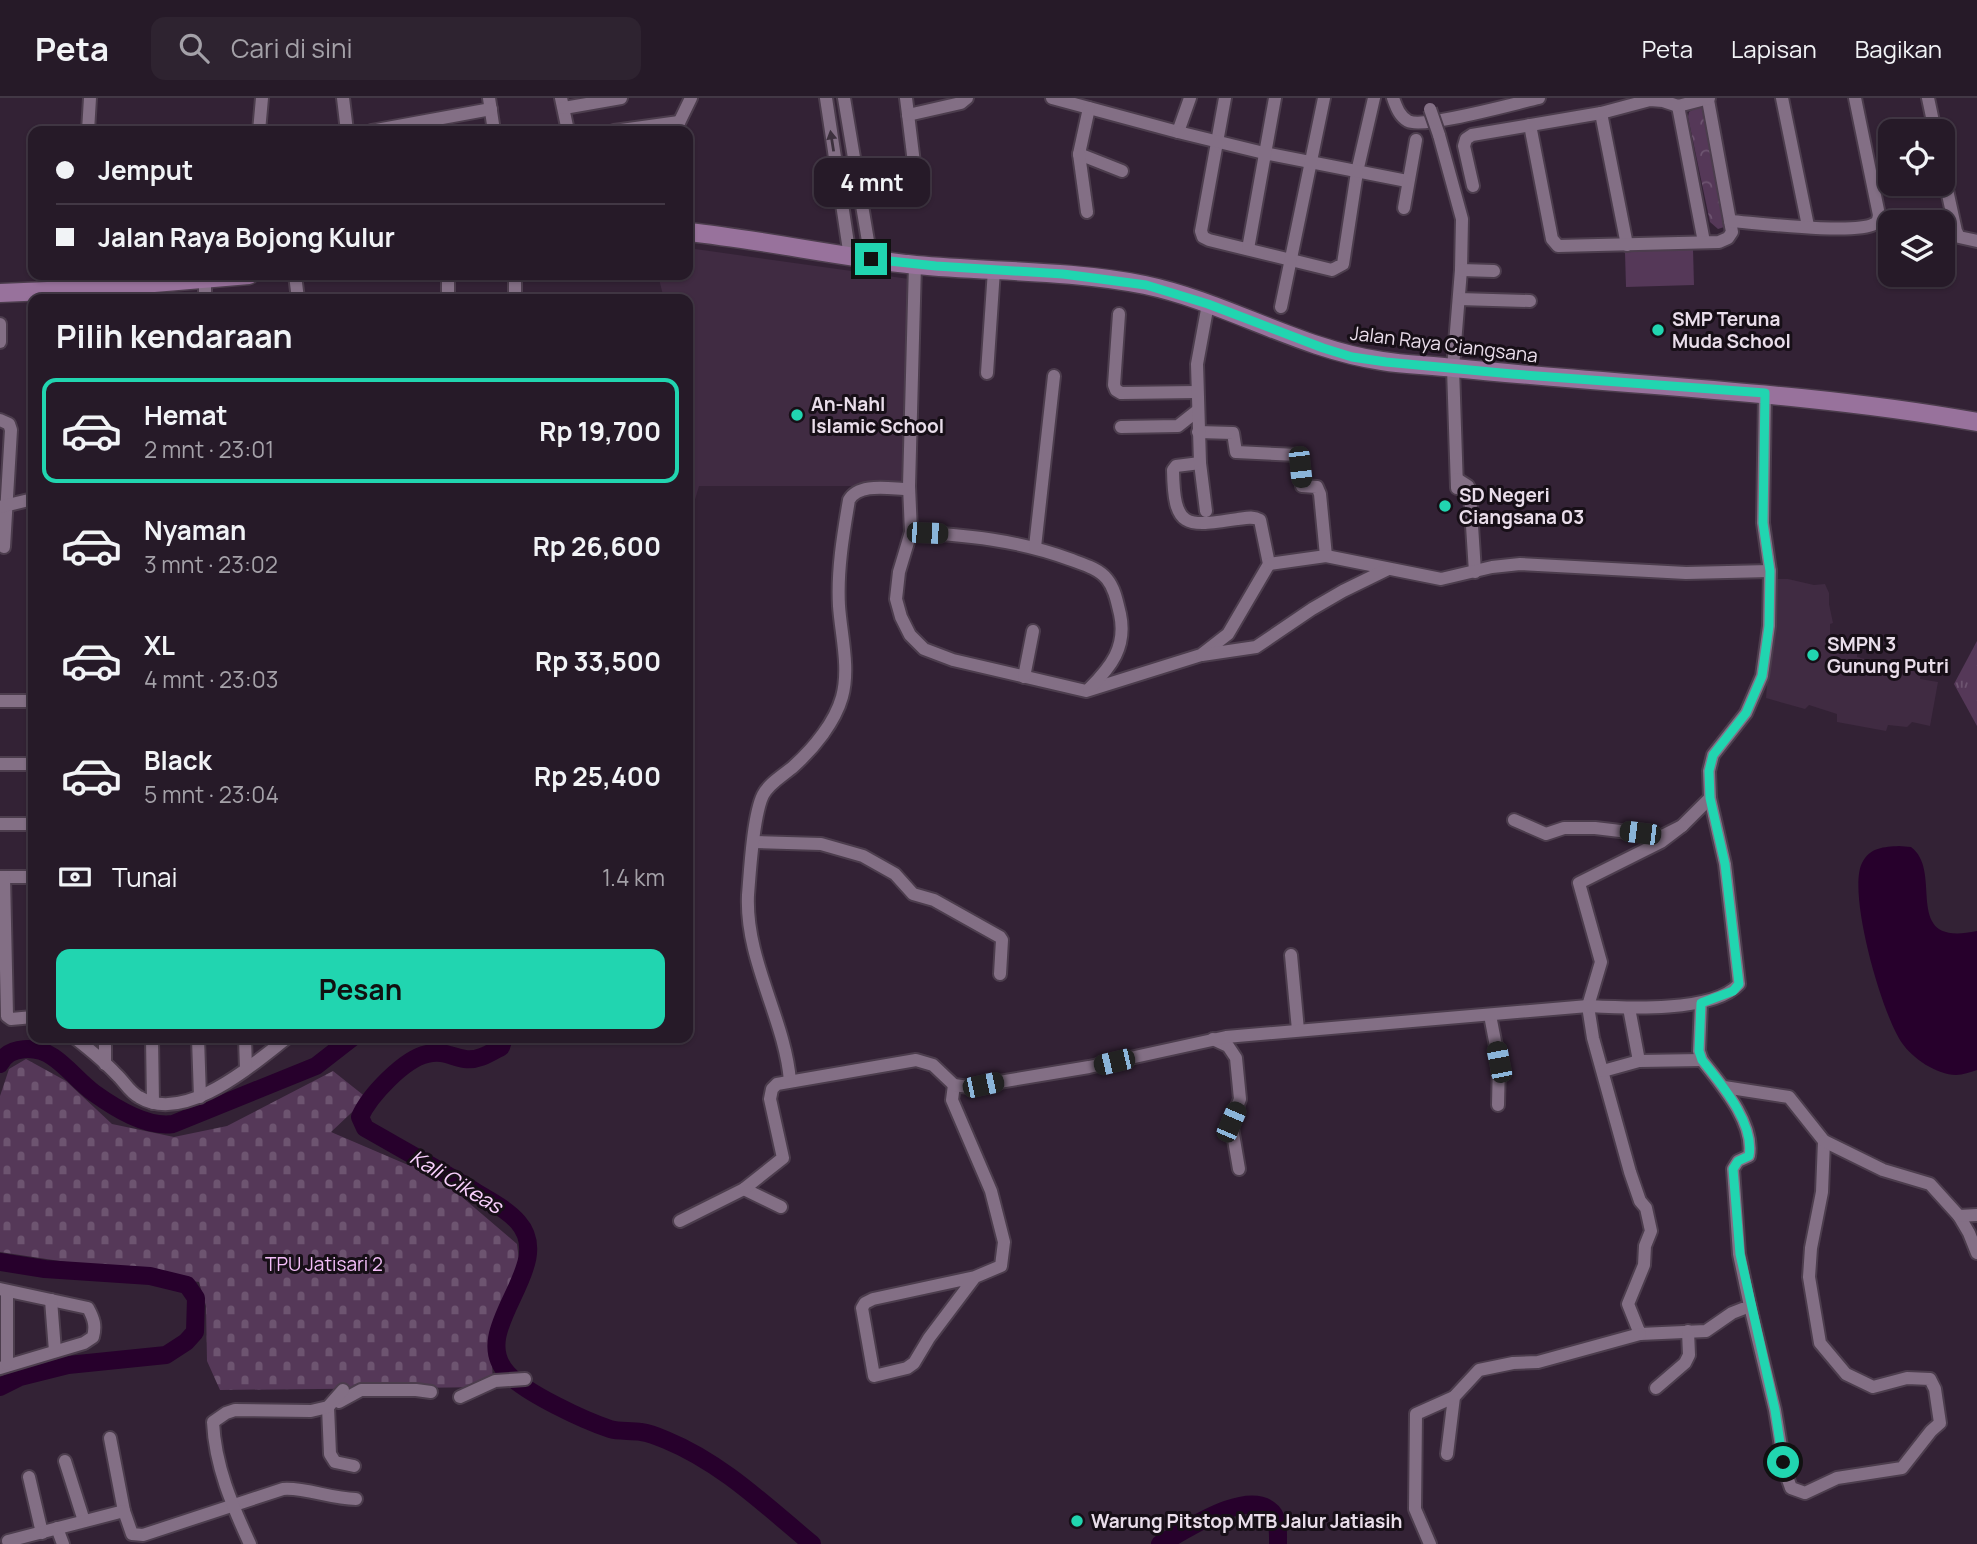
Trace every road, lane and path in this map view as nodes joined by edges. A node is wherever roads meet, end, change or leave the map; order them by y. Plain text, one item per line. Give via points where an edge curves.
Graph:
1 (90, 98) edge
2 (262, 98) edge
3 (343, 98) edge
4 (621, 98) edge
5 (691, 98) edge
6 (825, 98) edge
7 (844, 98) edge
8 (906, 98) edge
9 (967, 98) edge
10 (1052, 98) edge
11 (1190, 98) edge
12 (1225, 98) edge
13 (1275, 98) edge
14 (1324, 98) edge
15 (1374, 98) edge
16 (1393, 98) edge
17 (1539, 98) edge
18 (1782, 98) edge
19 (1855, 98) edge
20 (1928, 98) edge
21 (1704, 99) edge
22 (490, 103) edge
23 (563, 103) edge
24 (1683, 103) edge
25 (1428, 104) edge
26 (1089, 108) junction
27 (1601, 113) junction
28 (908, 115) junction
29 (1932, 119) edge
30 (1530, 125) junction
31 (88, 126) edge
32 (259, 126) edge
33 (346, 126) edge
34 (392, 126) edge
35 (493, 126) edge
36 (567, 126) edge
37 (677, 126) edge
38 (1178, 132) junction
39 (1416, 141) dead end
40 (1217, 142) junction
41 (1264, 153) junction
42 (1079, 154) junction
43 (1311, 162) junction
44 (1122, 171) dead end
45 (1357, 172) junction
46 (916, 179) dead end
47 (1408, 181) junction
48 (1473, 186) dead end
49 (1948, 196) edge
50 (1404, 208) dead end
51 (1087, 212) dead end
52 (1730, 221) junction
53 (1808, 226) junction
54 (693, 233) edge
55 (1977, 241) edge
56 (1704, 243) junction
57 (1627, 245) junction
58 (1248, 249) junction
59 (850, 257) junction
60 (871, 259) junction
61 (1292, 261) junction
62 (915, 264) junction
63 (994, 270) junction
64 (1461, 270) junction
65 (1494, 271) dead end
66 (161, 280) edge
67 (72, 282) edge
68 (0, 293) edge
69 (28, 294) edge
70 (48, 294) edge
71 (1459, 299) junction
72 (1531, 301) dead end
73 (1208, 304) junction
74 (1281, 307) dead end
75 (1119, 314) dead end
76 (0, 324) edge
77 (0, 342) edge
78 (1452, 368) junction
79 (987, 373) dead end
80 (1054, 376) dead end
81 (1197, 392) junction
82 (1765, 393) junction
83 (1197, 411) junction
84 (0, 421) edge
85 (1977, 422) edge
86 (1121, 427) dead end
87 (1198, 432) junction
88 (1200, 463) junction
89 (4, 474) edge
90 (909, 489) junction
91 (28, 500) edge
92 (3, 506) edge
93 (1206, 511) dead end
94 (911, 532) junction
95 (4, 547) dead end
96 (1035, 547) junction
97 (1326, 556) junction
98 (1269, 564) junction
99 (1388, 569) junction
100 (1770, 571) junction
101 (1475, 572) junction
102 (1033, 631) dead end
103 (1201, 656) junction
104 (1024, 677) junction
105 (1086, 691) junction
106 (0, 701) edge
107 (28, 701) edge
108 (0, 764) edge
109 (28, 764) edge
110 (1710, 798) junction
111 (1514, 820) dead end
112 (0, 824) edge
113 (28, 824) edge
114 (1682, 826) junction
115 (754, 842) junction
116 (2, 877) edge
117 (28, 877) edge
118 (1291, 955) dead end
119 (1000, 974) dead end
120 (1701, 1003) junction
121 (1588, 1006) junction
122 (1629, 1008) junction
123 (1490, 1015) junction
124 (28, 1018) edge
125 (4, 1021) edge
126 (1298, 1030) junction
127 (1213, 1039) junction
128 (81, 1043) edge
129 (105, 1043) edge
130 (152, 1043) edge
131 (198, 1043) edge
132 (245, 1043) edge
133 (280, 1043) edge
134 (1639, 1060) junction
135 (1702, 1060) junction
136 (105, 1063) junction
137 (246, 1069) junction
138 (1603, 1071) junction
139 (790, 1082) junction
140 (954, 1085) junction
141 (1724, 1087) junction
142 (200, 1097) junction
143 (153, 1103) junction
144 (1498, 1105) dead end
145 (1824, 1141) junction
146 (1239, 1169) dead end
147 (744, 1189) junction
148 (781, 1207) dead end
149 (1977, 1215) edge
150 (1959, 1216) junction
151 (680, 1221) dead end
152 (1977, 1253) edge
153 (975, 1277) junction
154 (4, 1290) edge
155 (51, 1300) junction
156 (1750, 1306) junction
157 (1688, 1331) junction
158 (1640, 1334) junction
159 (55, 1352) junction
160 (3, 1366) edge
161 (525, 1379) dead end
162 (1656, 1388) dead end
163 (343, 1390) dead end
164 (431, 1392) dead end
165 (460, 1397) dead end
166 (1454, 1397) junction
167 (330, 1405) junction
168 (110, 1438) dead end
169 (1447, 1454) dead end
170 (65, 1461) dead end
171 (354, 1466) dead end
172 (29, 1477) dead end
173 (356, 1499) dead end
174 (233, 1506) junction
175 (124, 1511) junction
176 (84, 1521) junction
177 (57, 1528) junction
178 (42, 1533) junction
179 (6, 1540) edge
180 (63, 1544) edge
181 (250, 1544) edge
182 (1430, 1544) edge

1 - 31 street
2 - 32 street
3 - 33 street
4 - 23 street
5 - 37 street
59 -> 6 street
7 - 60 street
8 - 28 street
9 - 28 street
10 - 26 street
11 - 38 street
12 - 40 street
13 - 41 street
14 - 43 street
15 - 45 street
16 - 17 street via 1400,115 1409,122 1428,122
18 - 53 street
19 - 53 street via 1877,221 1852,229
20 - 29 street
21 - 24 street
21 - 52 street
22 - 34 street
22 - 35 street
23 - 36 street
24 - 27 street via 1650,100
24 - 56 street
25 - 64 street, bridge via 1462,219
26 - 38 street
26 - 42 street
27 - 30 street
27 - 57 street
28 - 46 street
30 - 48 street via 1466,139
30 - 57 street via 1552,239 1558,246
38 - 40 street
39 - 47 street
40 - 41 street
40 - 58 street via 1201,232 1209,240
41 - 43 street
41 - 58 street
42 - 44 street
42 - 51 street
43 - 45 street
43 - 61 street
45 - 47 street
45 - 61 street via 1343,264 1332,270
47 - 50 street
49 - 55 street via 1959,237
52 - 53 street
52 - 56 street via 1728,238
54 - 59 main road, Jalan Raya Ciangsana
56 - 57 street
58 - 61 street
59 - 60 main road, Jalan Raya Ciangsana
60 - 62 main road, Jalan Raya Ciangsana
61 - 74 street
62 - 63 main road, Jalan Raya Ciangsana
62 - 90 street
63 - 73 main road, Jalan Raya Ciangsana via 1126,282
63 - 79 street
64 - 65 street
64 - 71 street
66 - 67 main road
67 - 70 main road
68 - 69 main road
71 - 72 street
71 - 78 street
73 - 78 main road, Jalan Raya Ciangsana via 1352,357
73 - 81 street
75 - 81 street via 1116,390
76 - 77 street
78 - 82 main road, Jalan Raya Ciangsana
78 - 101 street via 1457,484 1468,486 1470,494
80 - 96 street
81 - 83 street
82 - 85 main road, Jalan Raya Ciangsana
82 - 100 street via 1763,523
83 - 86 street via 1178,426
83 - 87 street
84 - 89 street via 11,430
87 - 88 street
87 - 97 street via 1233,433 1236,452 1298,455 1302,486 1317,487 1320,494
88 - 93 street
88 - 98 street via 1173,470 1177,511 1183,519 1203,524 1255,517 1260,520
89 - 92 street
90 - 94 street
90 - 115 street via 864,489 849,500 839,592 843,694 835,716 797,764 763,794
91 - 92 street
92 - 95 street
94 - 96 street via 961,534
94 - 104 street via 896,599 910,635 924,649 953,660
96 - 105 street via 1091,567 1115,592 1122,625 1116,656
97 - 98 street
97 - 99 street
98 - 103 street via 1228,634
99 - 101 street via 1441,579
99 - 103 street via 1312,609 1256,648
100 - 101 street via 1686,573 1520,564
100 - 110 street via 1762,676 1746,713 1713,755
102 - 104 street
103 - 105 street
104 - 105 street
106 - 107 street
108 - 109 street
110 - 114 street
110 - 120 street via 1725,864 1739,984 1733,991
111 - 114 street via 1546,834 1564,828 1595,828 1662,836
112 - 113 street
114 - 121 street via 1661,842 1579,883 1601,962
115 - 119 street via 821,844 863,856 895,874 913,894 934,900 1000,937
115 - 139 street via 749,920
116 - 117 street
116 - 125 street
118 - 126 street
120 - 122 street
120 - 135 street
121 - 122 street
121 - 123 street
121 - 138 street
122 - 134 street
123 - 126 street
123 - 144 street via 1499,1062
124 - 125 street
126 - 127 street
127 - 140 street via 1089,1067 969,1087
127 - 146 street via 1228,1046 1236,1058 1240,1099 1231,1122
128 - 136 street
129 - 136 street
130 - 143 street
131 - 142 street
132 - 137 street
133 - 137 street
134 - 135 street
134 - 138 street
135 - 141 street
136 - 143 street via 133,1093
137 - 142 street
138 - 158 street via 1651,1231 1644,1265 1628,1304
139 - 140 street via 916,1060 933,1065
139 - 147 street via 777,1084 770,1094 783,1158
140 - 153 street via 953,1100 991,1191 1004,1242 1001,1266
141 - 145 street via 1790,1097
141 - 156 street via 1739,1112 1750,1147 1749,1156 1733,1169 1740,1254
142 - 143 street
145 - 150 street via 1882,1170 1930,1184
145 - 156 street via 1822,1192 1809,1277 1820,1343 1846,1374 1873,1387 1907,1378 1930,1379 1940,1423 1902,1468 1837,1478 1805,1493 1791,1488
147 - 148 street
147 - 151 street
149 - 150 street
150 - 152 street
153 - 153 street via 865,1303 862,1308 874,1376 914,1363
154 - 155 street
154 - 160 street
155 - 159 street
155 - 159 street via 88,1308 95,1329 84,1343
156 - 157 street via 1706,1331
157 - 158 street
157 - 162 street via 1685,1363
158 - 166 street via 1538,1362 1479,1370
159 - 160 street
161 - 165 street via 495,1381
163 - 167 street
164 - 167 street via 361,1390
166 - 169 street
166 - 182 street via 1416,1414 1415,1509
167 - 171 street via 330,1454 335,1462
167 - 174 street via 310,1411 235,1410 213,1422
168 - 175 street
170 - 176 street
172 - 178 street
173 - 174 street via 292,1488
174 - 175 street via 143,1535 132,1534
174 - 181 street
175 - 176 street
176 - 177 street
177 - 178 street
177 - 180 street
178 - 179 street

